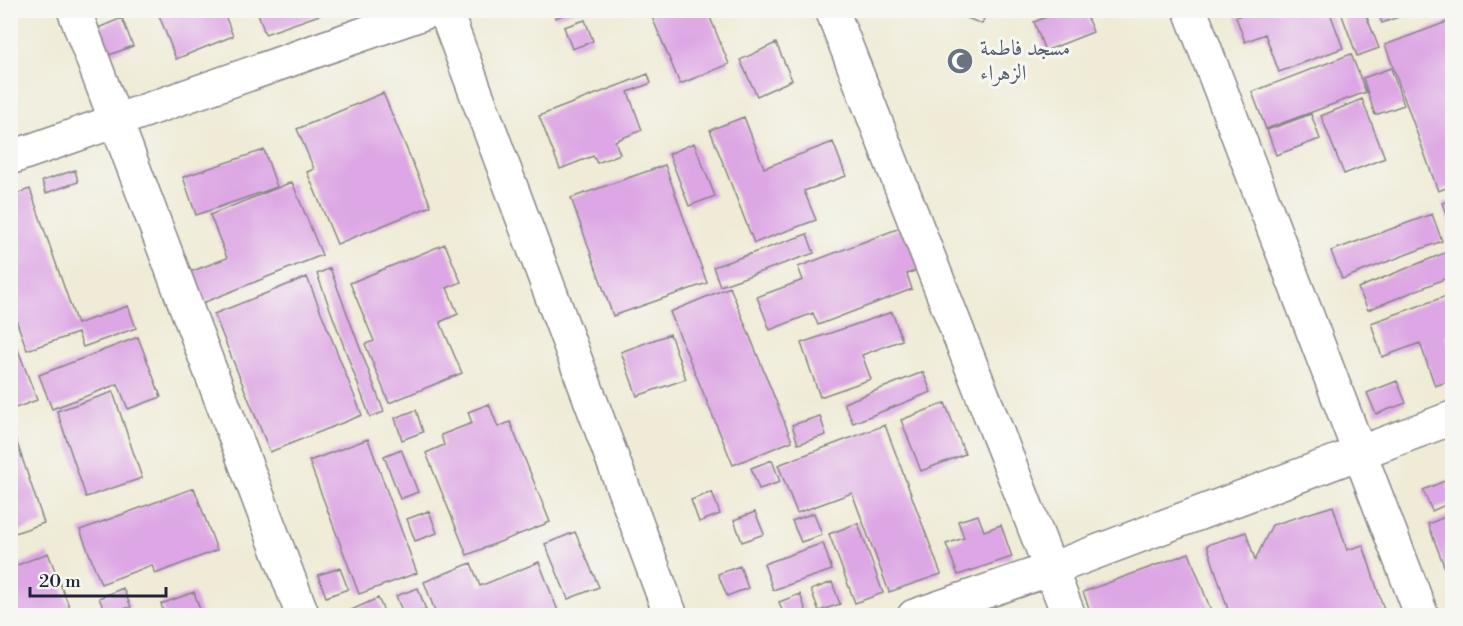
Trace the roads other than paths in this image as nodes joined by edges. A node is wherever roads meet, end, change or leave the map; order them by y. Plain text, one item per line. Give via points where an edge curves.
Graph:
1 (74, 10) edge
2 (432, 10) edge
3 (445, 10) edge
4 (832, 10) edge
5 (1190, 10) edge
6 (116, 121) junction
7 (10, 158) edge
8 (1452, 418) edge
9 (1358, 454) junction
10 (1051, 569) junction
11 (303, 615) edge
12 (671, 615) edge
13 (914, 615) edge
14 (1069, 615) edge
15 (1422, 615) edge

1 - 6 street
2 - 6 street
3 - 12 street
4 - 10 street
5 - 9 street
6 - 7 street
6 - 11 street
8 - 9 street
9 - 10 street
9 - 15 street
10 - 13 street
10 - 14 street

